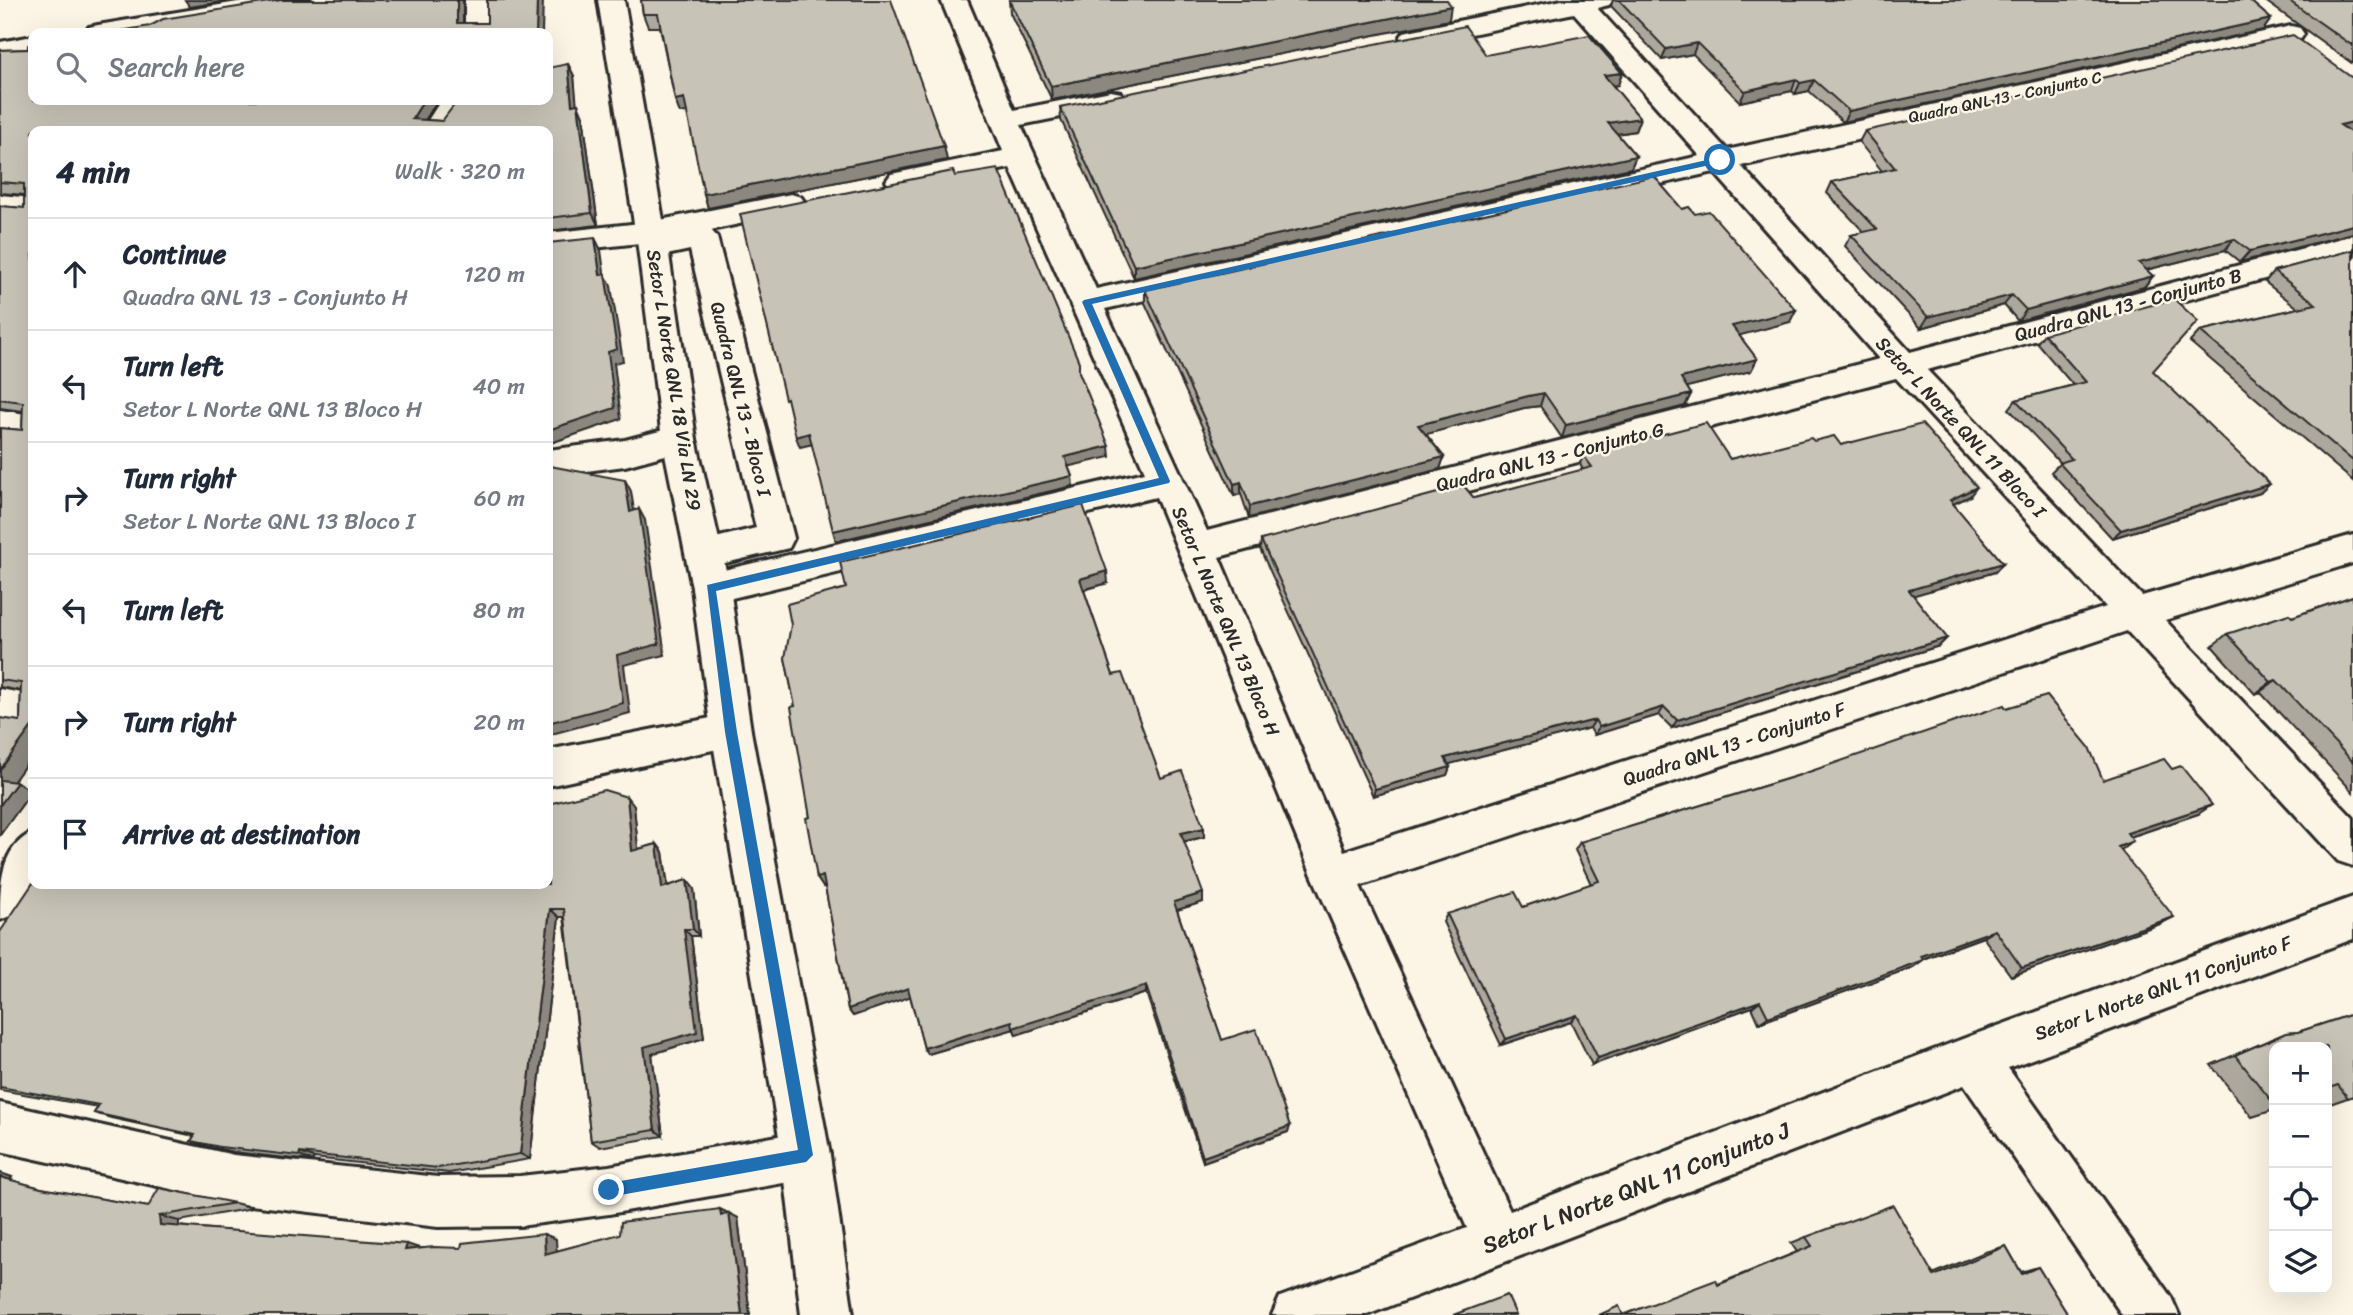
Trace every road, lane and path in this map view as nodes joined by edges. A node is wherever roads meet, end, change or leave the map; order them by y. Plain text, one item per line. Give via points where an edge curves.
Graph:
1 (297, 0) edge
2 (478, 0) edge
3 (611, 0) edge
4 (954, 0) edge
5 (1585, 1) edge
6 (176, 10) edge
7 (2262, 13) edge
8 (115, 28) edge
9 (478, 28) edge
10 (1388, 43) edge
11 (28, 45) edge
12 (0, 50) edge
13 (1141, 93) edge
14 (452, 105) edge
15 (1004, 120) junction
16 (438, 126) edge
17 (1020, 157) junction
18 (1720, 160) junction
19 (869, 188) edge
20 (814, 199) edge
21 (0, 205) edge
22 (28, 208) edge
23 (652, 240) junction
24 (553, 243) edge
25 (2353, 245) edge
26 (1087, 302) junction
27 (1903, 365) junction
28 (0, 422) edge
29 (28, 426) edge
30 (679, 439) junction
31 (553, 462) edge
32 (1165, 481) junction
33 (1197, 548) junction
34 (2353, 549) edge
35 (707, 571) junction
36 (2135, 613) junction
37 (0, 706) edge
38 (28, 711) edge
39 (731, 732) junction
40 (553, 767) edge
41 (2353, 847) edge
42 (28, 859) edge
43 (1333, 874) junction
44 (0, 900) edge
45 (2353, 918) edge
46 (1973, 1058) junction
47 (0, 1127) edge
48 (806, 1155) junction
49 (1498, 1241) junction
50 (827, 1315) edge
51 (1298, 1315) edge
52 (2154, 1315) edge

1 - 6 street
2 - 9 street
3 - 23 street, Setor L Norte QNL 18 Via LN 29
4 - 15 street, Setor L Norte QNL 13 Bloco H
5 - 10 street
5 - 18 street, Setor L Norte QNL 11 Bloco I
6 - 8 street
7 - 18 street, Quadra QNL 13 - Conjunto C via 2301,41
11 - 12 street
13 - 15 street
14 - 16 street
15 - 17 street, Setor L Norte QNL 13 Bloco H
17 - 19 street
17 - 26 street, Setor L Norte QNL 13 Bloco H
18 - 26 street, Quadra QNL 13 - Conjunto C
18 - 27 street, Setor L Norte QNL 11 Bloco I
20 - 23 street
21 - 22 street
23 - 24 street
23 - 30 street, Setor L Norte QNL 18 Via LN 29
23 - 35 street, Quadra QNL 13 - Bloco I via 702,237 776,538
25 - 27 street, Quadra QNL 13 - Conjunto B
26 - 32 street, Setor L Norte QNL 13 Bloco H
27 - 33 street, Quadra QNL 13 - Conjunto G
27 - 36 street, Setor L Norte QNL 11 Bloco I
28 - 29 street
30 - 31 street via 625,453
30 - 35 street, Setor L Norte QNL 18 Via LN 29
32 - 33 street, Setor L Norte QNL 13 Bloco H
32 - 35 street
33 - 43 street, Setor L Norte QNL 13 Bloco H
34 - 36 street, Quadra QNL 13 - Conjunto F
35 - 39 street, Setor L Norte QNL 18 Via LN 29
36 - 41 street, Setor L Norte QNL 11 Bloco I
36 - 43 street, Quadra QNL 13 - Conjunto F
37 - 38 street
39 - 40 street
39 - 48 street, Setor L Norte QNL 18 Via LN 29
42 - 44 street
43 - 49 street, Setor L Norte QNL 13 Bloco H
45 - 46 street, Setor L Norte QNL 11 Conjunto F
46 - 49 street, Setor L Norte QNL 11 Conjunto J
46 - 52 street
47 - 48 street via 234,1179 438,1202 520,1200 609,1190
48 - 50 street, Setor L Norte QNL 18 Via LN 29
49 - 51 street, Setor L Norte QNL 11 Conjunto J

